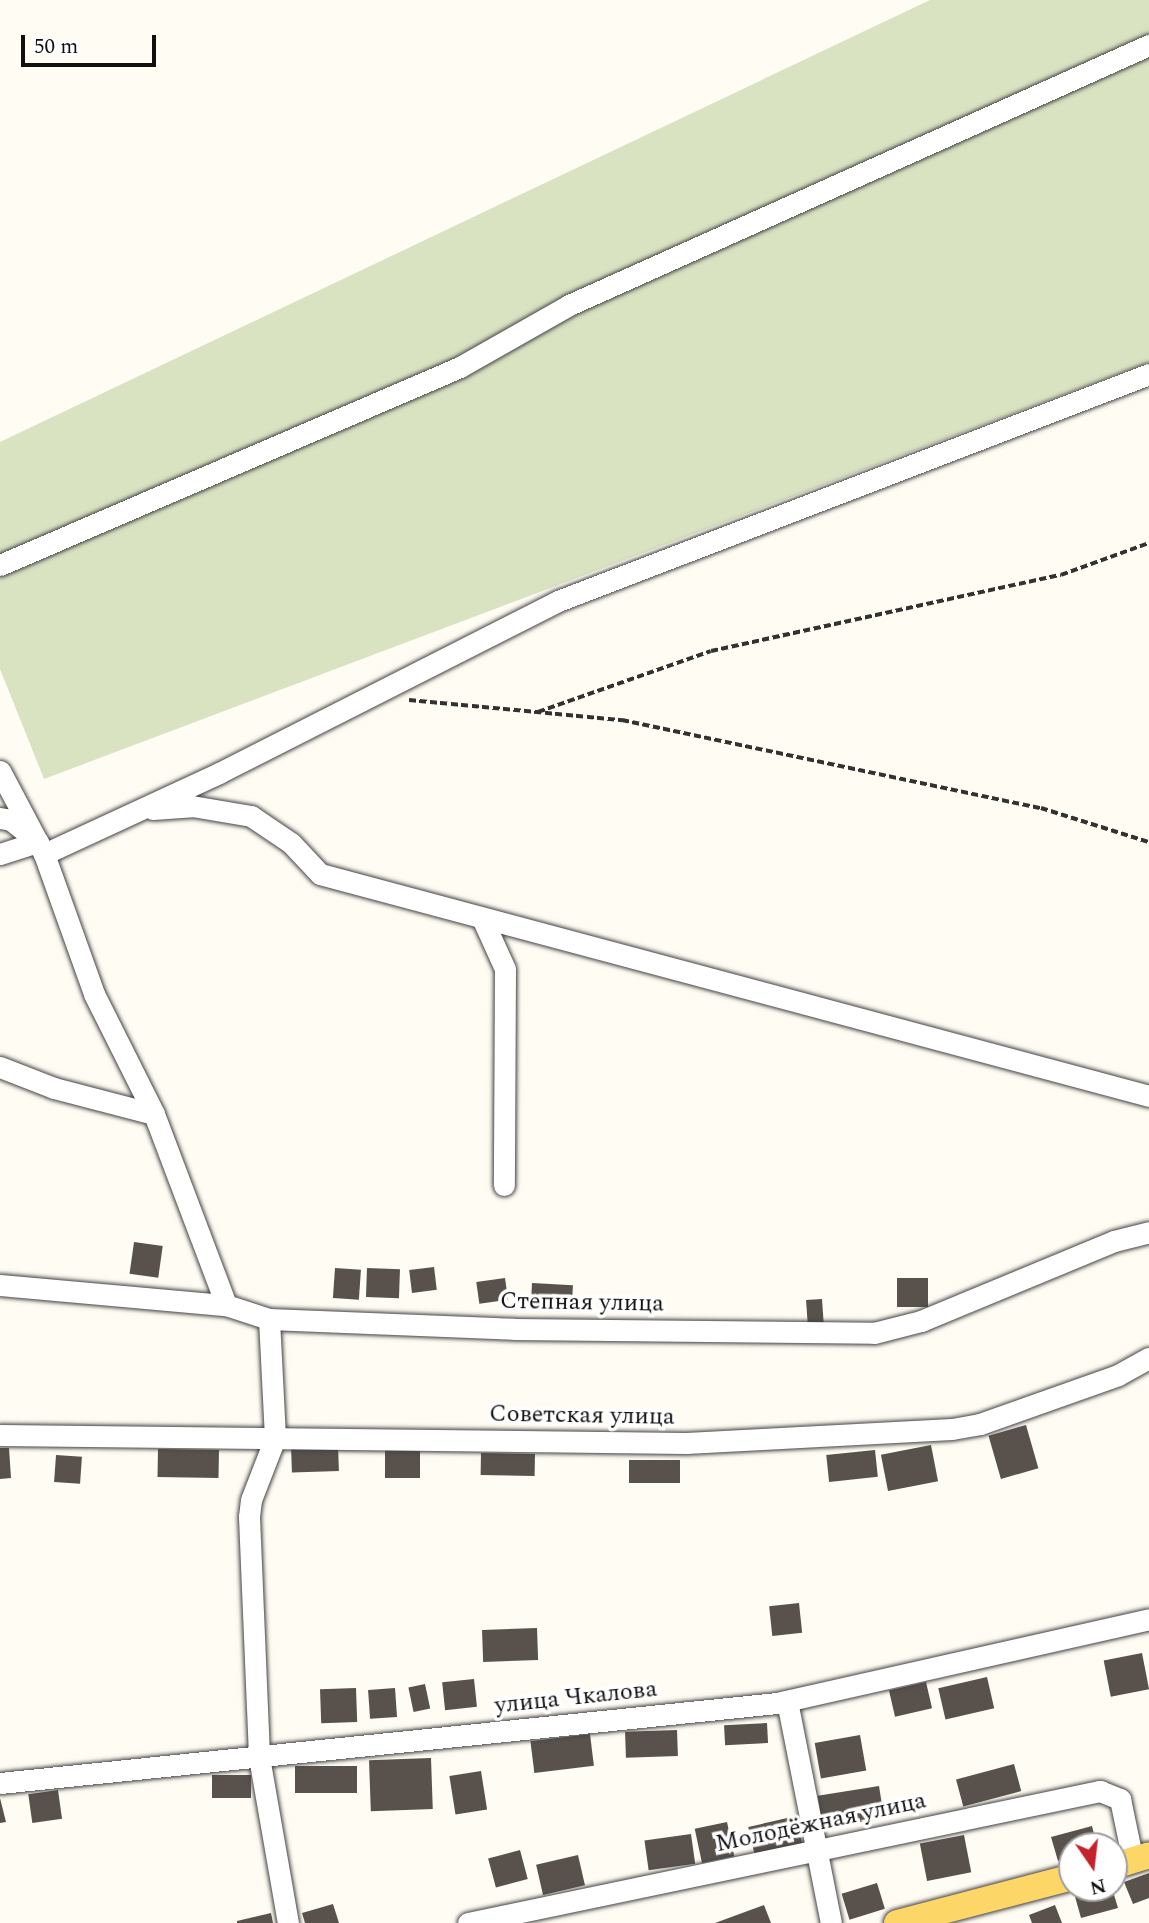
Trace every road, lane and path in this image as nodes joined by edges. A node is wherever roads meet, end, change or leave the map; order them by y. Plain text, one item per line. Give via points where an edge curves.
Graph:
1 (1149, 45) edge
2 (1149, 374) edge
3 (1149, 543) edge
4 (0, 565) edge
5 (372, 696) junction
6 (537, 712) junction
7 (0, 771) edge
8 (141, 810) junction
9 (0, 818) edge
10 (1149, 842) edge
11 (41, 848) junction
12 (0, 853) edge
13 (482, 918) junction
14 (0, 1067) edge
15 (1149, 1096) edge
16 (153, 1114) junction
17 (504, 1185) dead end
18 (1149, 1232) edge
19 (0, 1285) edge
20 (226, 1305) junction
21 (269, 1319) junction
22 (1149, 1358) edge
23 (0, 1435) edge
24 (275, 1438) junction
25 (1149, 1619) edge
26 (786, 1701) junction
27 (259, 1757) junction
28 (0, 1783) edge
29 (818, 1851) junction
30 (1132, 1860) edge
31 (1058, 1881) edge
32 (288, 1923) edge
33 (468, 1923) edge
34 (831, 1923) edge
35 (897, 1923) edge

1 - 4 street via 569,304 460,367
2 - 5 street via 558,601
3 - 6 path via 1061,575 712,651
5 - 6 path
5 - 8 street
6 - 10 path via 621,720 1028,805
7 - 11 street
8 - 11 street
8 - 13 street via 192,806 251,816 291,843 320,874
9 - 11 street via 11,820
11 - 12 street
11 - 16 street via 94,994
13 - 15 street
13 - 17 street via 505,969
14 - 16 street via 54,1088
16 - 20 street
18 - 21 street, Степная улица via 1114,1241 921,1321 874,1333 514,1329
19 - 20 street, Степная улица
20 - 21 street, Степная улица
21 - 24 street
22 - 24 street, Советская улица via 1118,1375 981,1424 952,1429 686,1443
23 - 24 street, Советская улица
24 - 27 street via 249,1517
25 - 26 street, улица Чкалова
26 - 27 street, улица Чкалова
26 - 29 street
27 - 28 street, улица Чкалова
27 - 32 street
29 - 30 street, Молодёжная улица via 1107,1791 1120,1799
29 - 33 street, Молодёжная улица
29 - 34 street
31 - 35 main road

